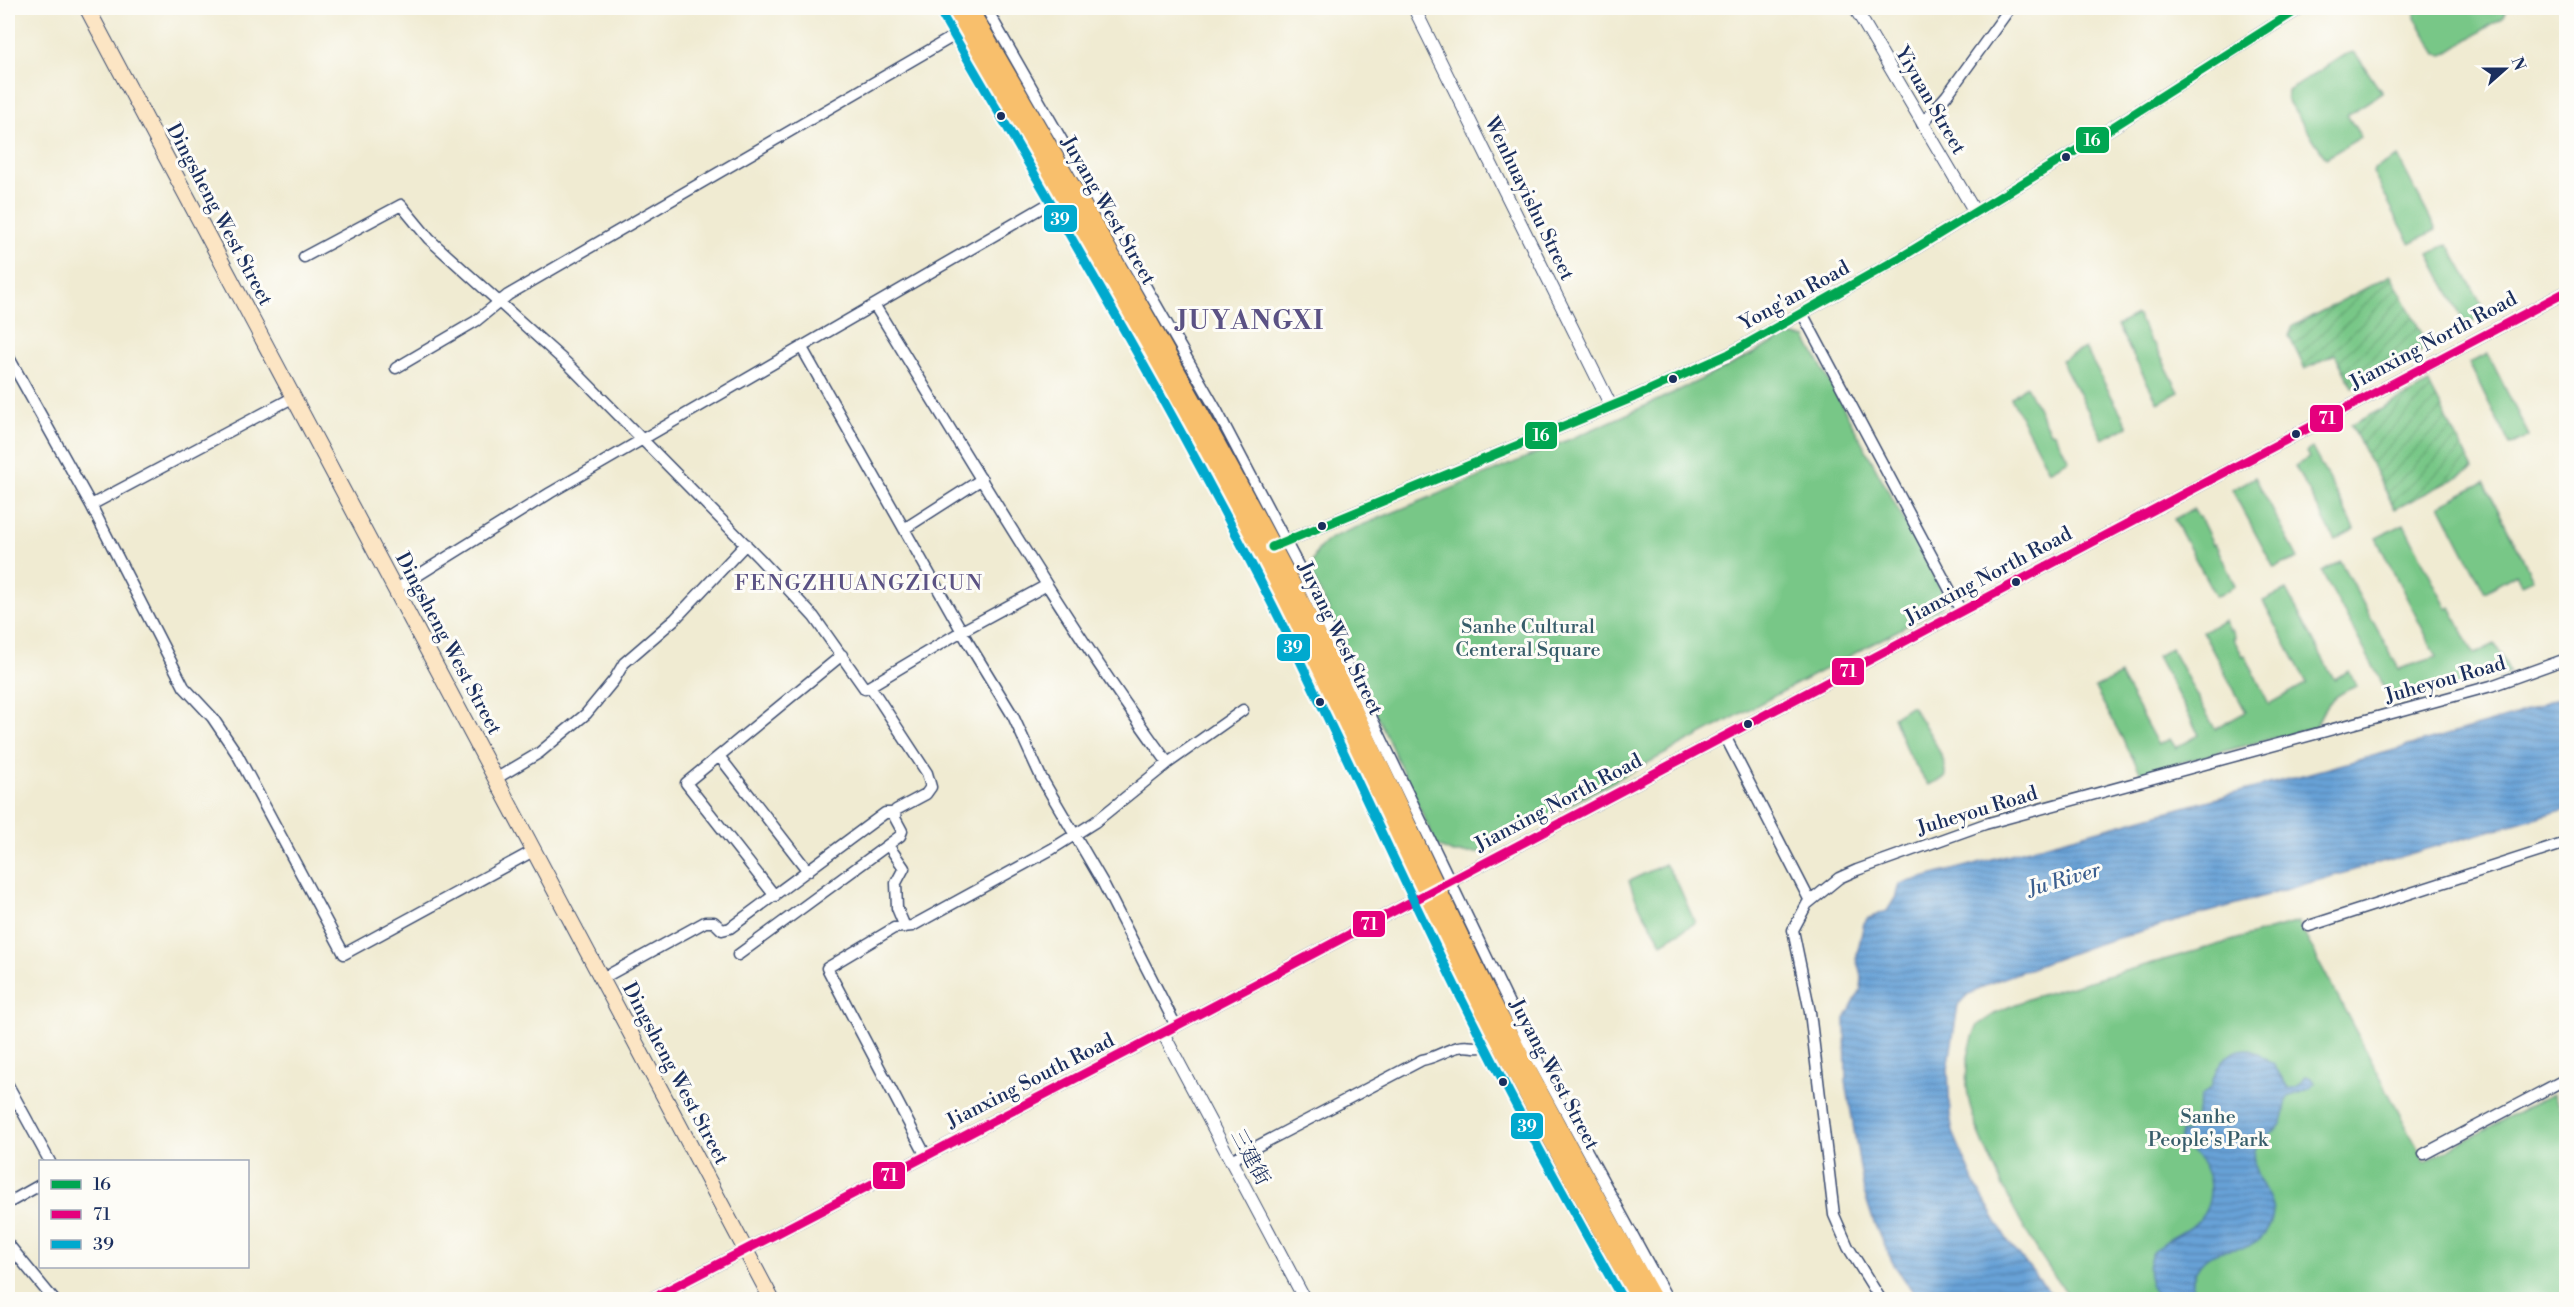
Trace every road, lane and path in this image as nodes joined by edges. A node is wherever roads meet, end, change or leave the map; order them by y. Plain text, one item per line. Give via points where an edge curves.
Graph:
1 (87, 8) edge
2 (938, 8) edge
3 (1414, 8) edge
4 (1855, 8) edge
5 (2010, 8) edge
6 (2300, 8) edge
7 (966, 14) edge
8 (1922, 124) junction
9 (1057, 199) junction
10 (1975, 212) junction
11 (304, 257) dead end
12 (2566, 292) edge
13 (498, 303) junction
14 (875, 306) junction
15 (1802, 313) junction
16 (802, 348) junction
17 (8, 356) edge
18 (396, 368) dead end
19 (294, 397) junction
20 (1611, 406) junction
21 (643, 440) junction
22 (982, 479) junction
23 (91, 505) junction
24 (904, 529) junction
25 (746, 544) junction
26 (1279, 544) junction
27 (1047, 585) junction
28 (396, 589) junction
29 (1961, 611) junction
30 (962, 631) junction
31 (842, 655) junction
32 (2566, 660) edge
33 (870, 686) junction
34 (1243, 710) dead end
35 (1725, 736) junction
36 (718, 756) junction
37 (1168, 763) junction
38 (497, 778) junction
39 (894, 813) junction
40 (1075, 835) junction
41 (2566, 843) edge
42 (888, 844) junction
43 (535, 850) junction
44 (808, 871) junction
45 (1432, 891) junction
46 (775, 896) junction
47 (1810, 901) junction
48 (2309, 926) dead end
49 (905, 927) junction
50 (738, 955) dead end
51 (603, 978) junction
52 (1176, 1026) junction
53 (1163, 1033) junction
54 (1492, 1043) junction
55 (2566, 1079) edge
56 (8, 1085) edge
57 (2424, 1154) dead end
58 (927, 1156) junction
59 (49, 1160) edge
60 (1231, 1160) junction
61 (39, 1186) edge
62 (8, 1203) edge
63 (8, 1244) edge
64 (745, 1250) junction
65 (54, 1299) edge
66 (649, 1299) edge
67 (772, 1299) edge
68 (1305, 1299) edge
69 (1623, 1299) edge
70 (1640, 1299) edge
71 (1654, 1299) edge
72 (1668, 1299) edge
73 (1881, 1299) edge

1 - 19 main road, Dingsheng West Street
2 - 7 street
3 - 20 street, Wenhuayishu Street
4 - 8 street, Yiyuan Street
5 - 8 street
6 - 10 street, Yong'an Road
7 - 9 highway, Juyang West Street
7 - 13 street
7 - 26 highway, Juyang West Street
8 - 10 street, Yiyuan Street
9 - 14 street
9 - 45 highway, Juyang West Street via 1188,414
10 - 15 street, Yong'an Road
11 - 13 street via 400,205 429,239
12 - 29 street, Jianxing North Road
13 - 18 street via 476,321
13 - 21 street via 571,367
14 - 16 street
14 - 22 street
15 - 20 street, Yong'an Road via 1729,354
15 - 29 street
16 - 21 street
16 - 24 street
17 - 23 street
19 - 23 street
19 - 28 main road, Dingsheng West Street
20 - 26 street, Yong'an Road
21 - 25 street
21 - 28 street
22 - 24 street
22 - 27 street
23 - 43 street via 184,687 212,717 237,754 344,954
24 - 30 street
25 - 31 street via 814,617
25 - 38 street via 675,619 624,663 586,714 539,753
26 - 45 highway, Juyang West Street
27 - 30 street
27 - 37 street
28 - 38 main road, Dingsheng West Street
29 - 35 street, Jianxing North Road
30 - 33 street
30 - 40 street via 1013,716 1041,777
31 - 33 street via 865,688
31 - 36 street
32 - 47 street, Juheyou Road via 2491,686 1974,827 1839,878
33 - 39 street via 931,784 926,794
34 - 37 street
35 - 45 street, Jianxing North Road
35 - 47 street
36 - 44 street
36 - 46 street via 686,783
37 - 40 street
38 - 43 main road, Dingsheng West Street
39 - 42 street via 902,834
39 - 44 street via 885,813
40 - 49 street
40 - 52 street via 1104,883
41 - 48 street
42 - 49 street via 904,868 896,883 897,908
42 - 50 street
43 - 51 main road, Dingsheng West Street
44 - 46 street
45 - 52 street, Jianxing South Road
45 - 54 highway, Juyang West Street
45 - 71 highway, Juyang West Street
45 - 72 street via 1527,1041
46 - 51 street via 730,928 722,930 714,922 705,922
47 - 73 street, Juheyou Road via 1795,923 1794,941 1810,1012 1832,1206 1837,1227
49 - 58 street via 894,928 827,968
51 - 64 main road, Dingsheng West Street
52 - 53 street, Jianxing South Road
53 - 58 street, Jianxing South Road
53 - 60 street, 三建街
54 - 60 street via 1481,1049 1462,1046 1422,1060
54 - 69 street
54 - 70 highway, Juyang West Street
55 - 57 street
56 - 59 street
58 - 64 street, Jianxing South Road
60 - 68 street, 三建街
61 - 62 street
63 - 65 street
64 - 66 street, Jianxing South Road
64 - 67 main road, Dingsheng West Street

